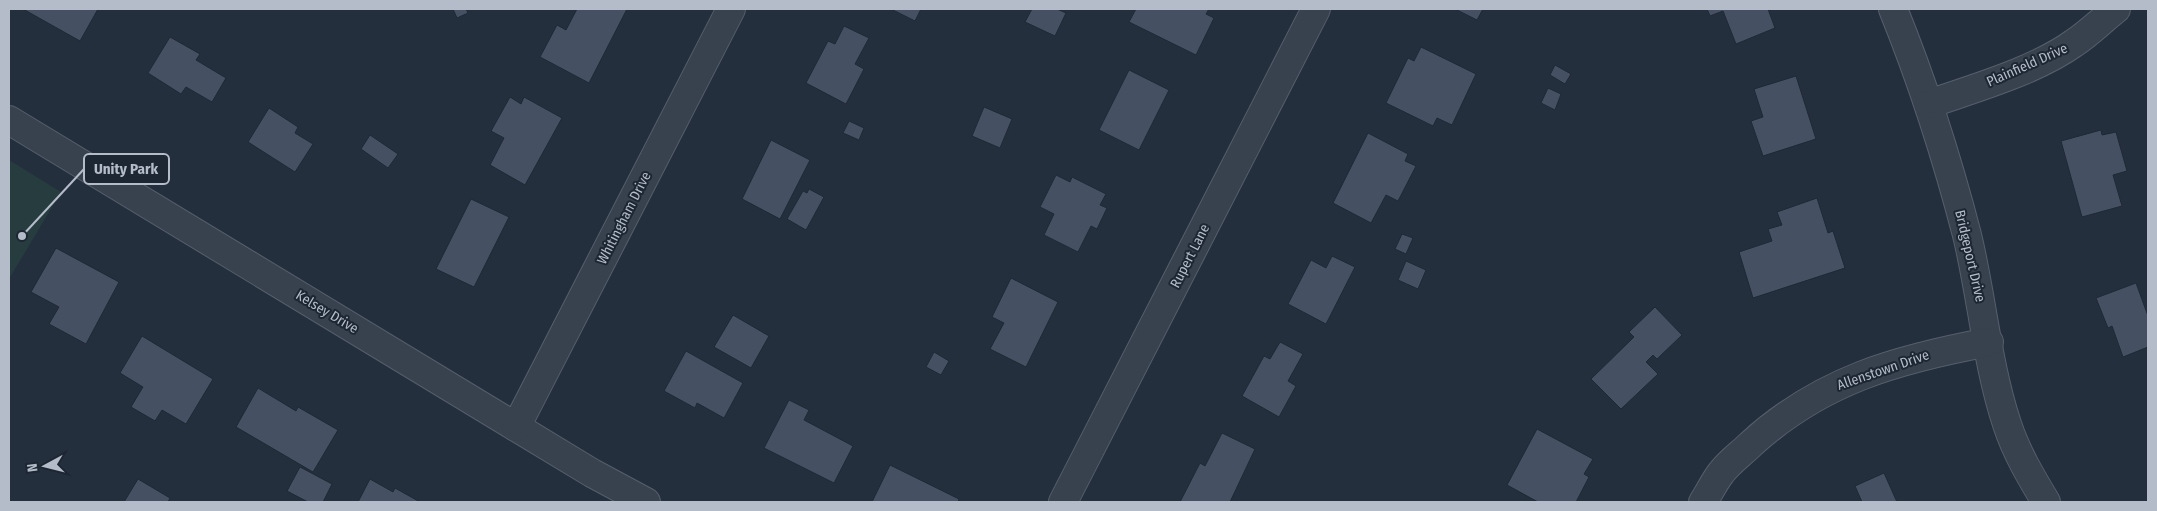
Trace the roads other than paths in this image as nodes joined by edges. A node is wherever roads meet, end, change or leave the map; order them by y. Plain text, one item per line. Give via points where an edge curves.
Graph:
1 (732, 9) edge
2 (1316, 9) edge
3 (1893, 9) edge
4 (2116, 9) edge
5 (1929, 104) junction
6 (9, 120) edge
7 (1989, 342) junction
8 (516, 427) junction
9 (646, 502) edge
10 (1063, 502) edge
11 (1703, 502) edge
12 (2046, 502) edge

1 - 8 street, Whitingham Drive
2 - 10 street, Rupert Lane
3 - 5 street, Bridgeport Drive
4 - 5 street, Plainfield Drive via 2075,43 2051,57
5 - 7 street, Bridgeport Drive via 1967,237
6 - 8 street, Kelsey Drive
7 - 11 street, Allenstown Drive via 1932,352 1860,374 1830,388 1769,428 1722,472
7 - 12 street, Bridgeport Drive via 2008,426 2027,470
8 - 9 street, Kelsey Drive

